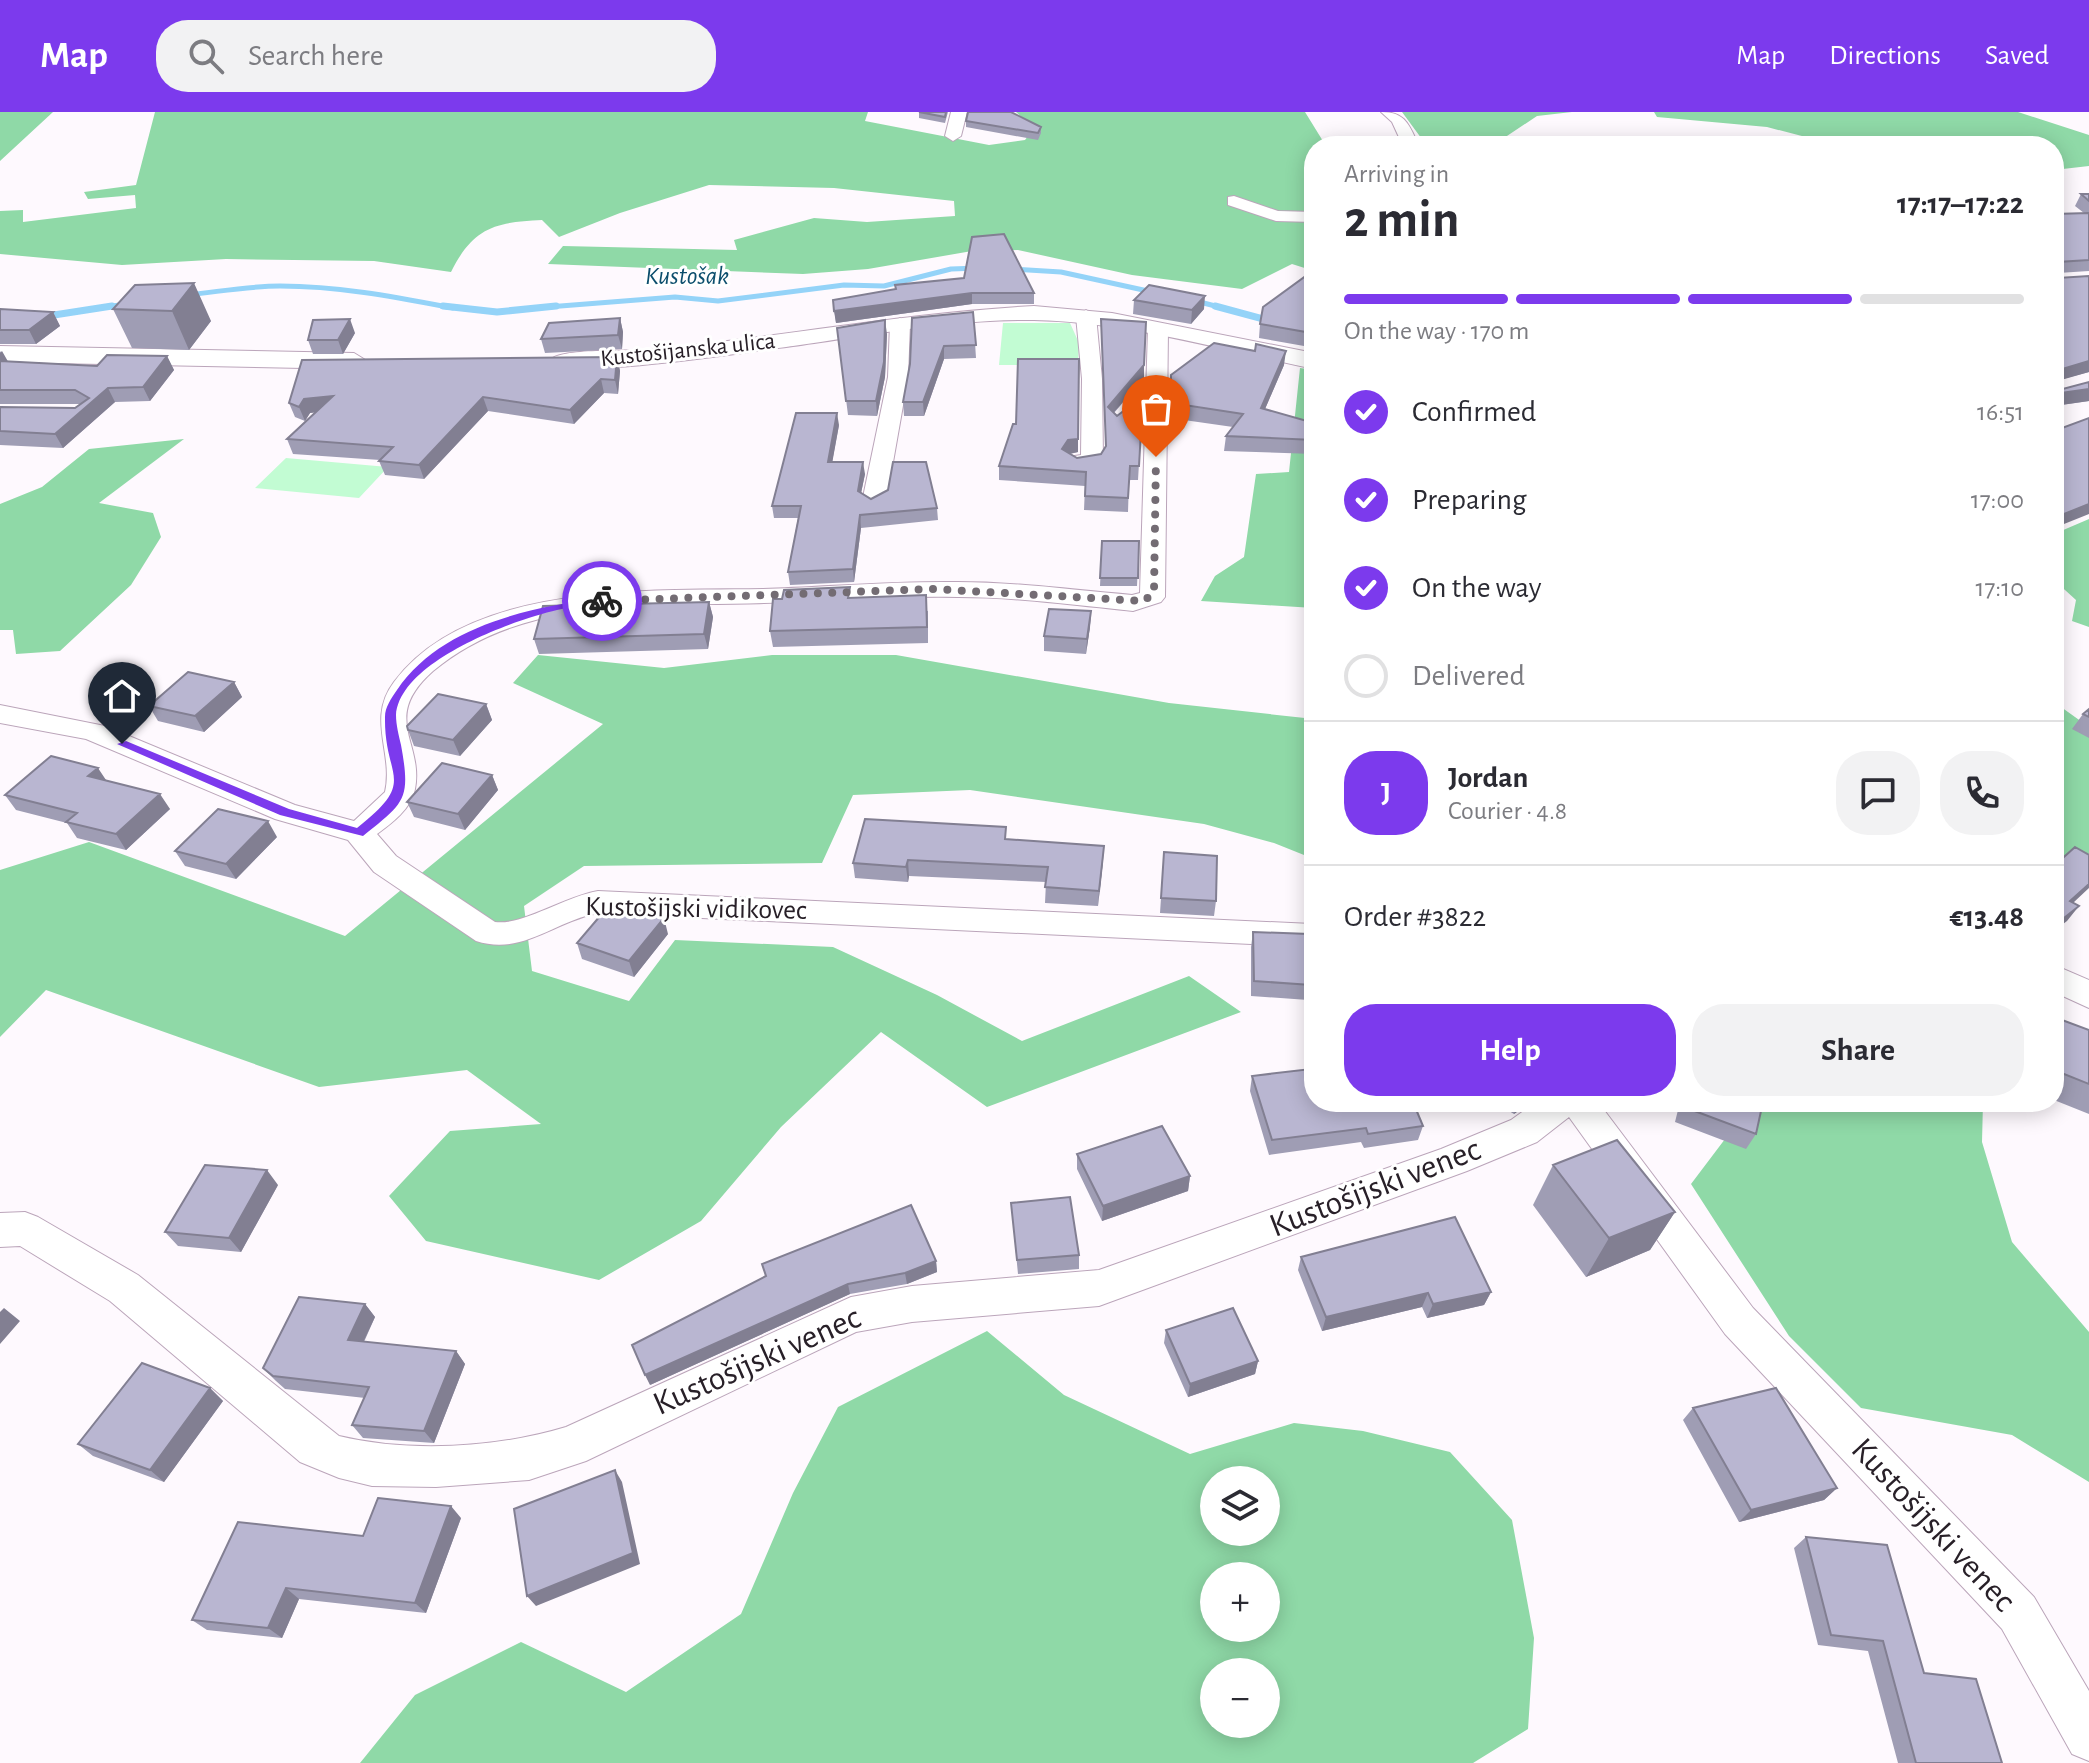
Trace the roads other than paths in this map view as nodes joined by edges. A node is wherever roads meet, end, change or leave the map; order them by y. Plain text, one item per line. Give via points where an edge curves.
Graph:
1 (959, 112) edge
2 (1389, 112) edge
3 (953, 136) dead end
4 (1406, 136) edge
5 (1234, 201) dead end
6 (1304, 217) edge
7 (1086, 316) junction
8 (900, 324) junction
9 (1158, 329) junction
10 (0, 354) edge
11 (1304, 359) edge
12 (541, 361) edge
13 (385, 362) edge
14 (1076, 462) edge
15 (874, 502) edge
16 (0, 714) edge
17 (359, 833) junction
18 (1304, 936) edge
19 (2064, 982) edge
20 (2089, 995) edge
21 (1549, 1112) edge
22 (1585, 1112) edge
23 (0, 1230) edge
24 (2089, 1737) edge

1 - 3 street
2 - 4 street
5 - 6 street via 1276,216
7 - 8 street, Kustošijanska ulica via 1009,313
7 - 9 street, Kustošijanska ulica
7 - 14 street via 1092,460
8 - 12 street, Kustošijanska ulica via 648,358
8 - 15 street via 898,377
9 - 11 street, Kustošijanska ulica
9 - 17 street via 1152,597 1133,603 933,589 596,601 532,613 466,638 410,680 390,717 402,783 398,796
10 - 13 street
16 - 17 street via 95,732 285,812
17 - 18 street, Kustošijski vidikovec via 385,864 487,933 501,937 519,934 563,909 598,902
19 - 20 street
21 - 23 street, Kustošijski venec via 1524,1131 1454,1160 1099,1288 884,1306 851,1315 585,1440 529,1459 372,1465 315,1447 124,1288 25,1229
22 - 24 street, Kustošijski venec via 1739,1321 2018,1613

